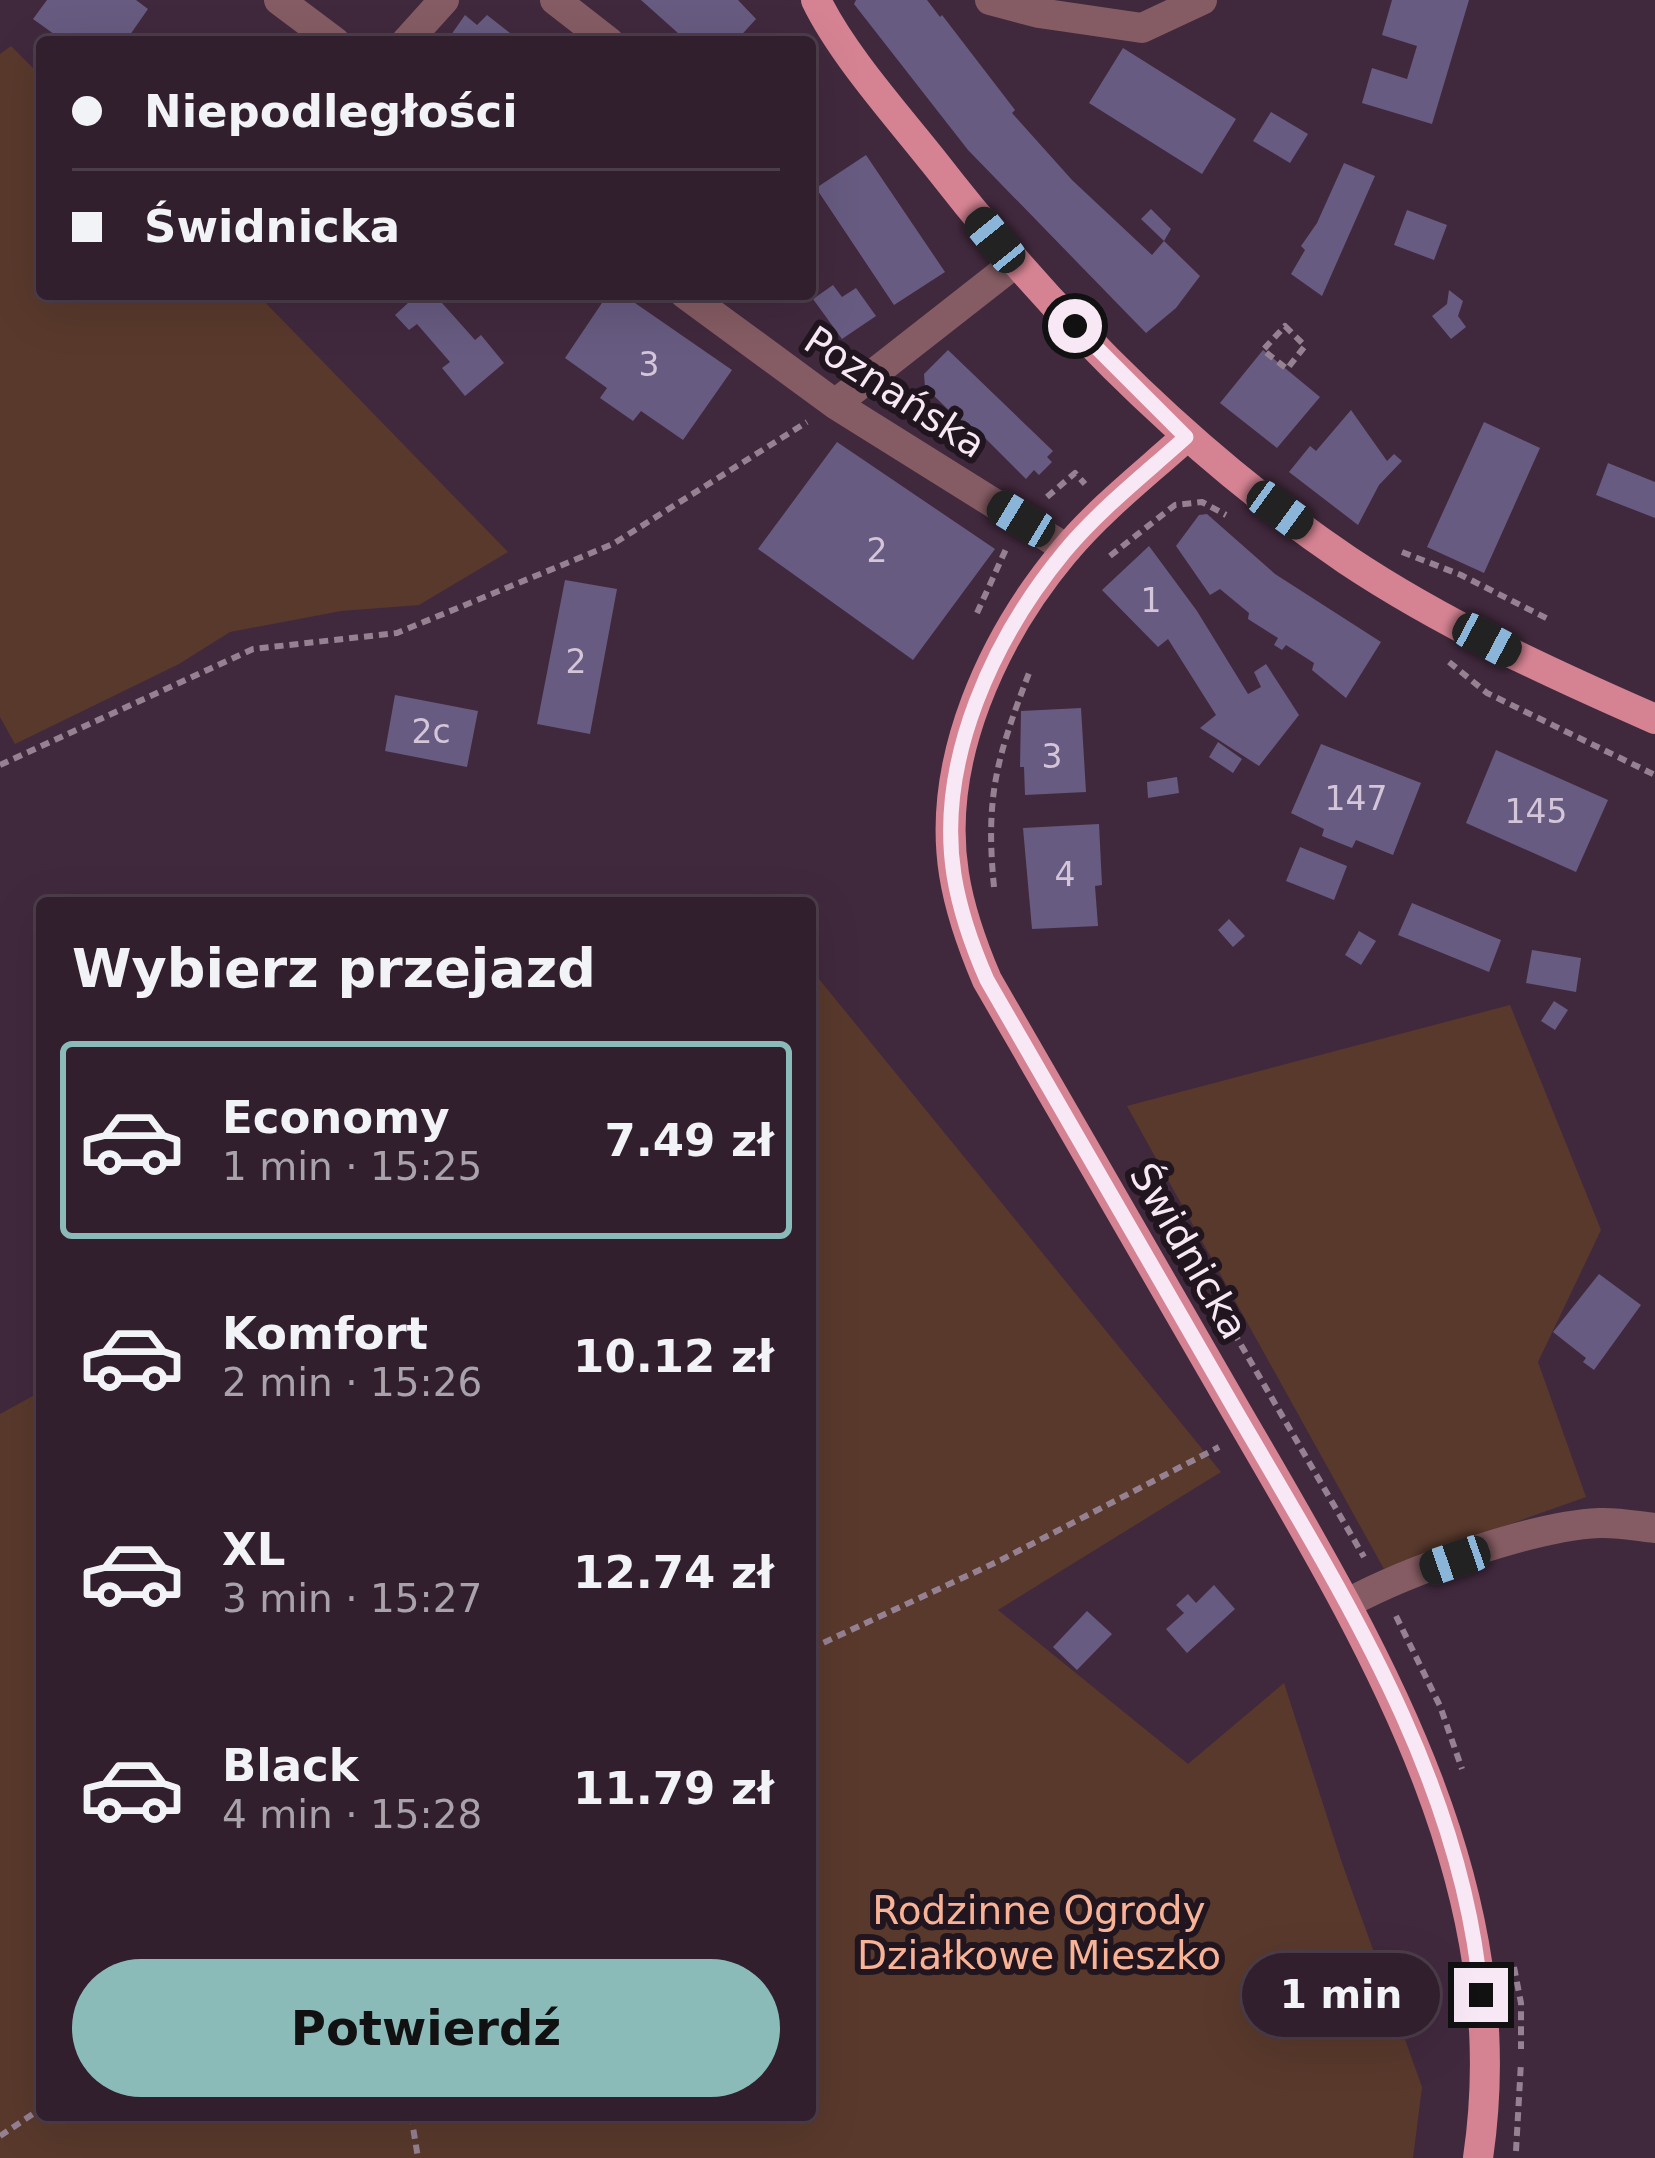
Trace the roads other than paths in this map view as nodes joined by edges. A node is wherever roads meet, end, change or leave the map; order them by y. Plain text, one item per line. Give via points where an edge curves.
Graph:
1 (279, 0) edge
2 (444, 0) edge
3 (555, 0) edge
4 (816, 0) edge
5 (990, 0) edge
6 (1202, 0) edge
7 (327, 36) edge
8 (411, 36) edge
9 (601, 36) edge
10 (1015, 263) junction
11 (694, 300) edge
12 (836, 404) junction
13 (1186, 437) junction
14 (1067, 549) junction
15 (1655, 719) edge
16 (1655, 1528) edge
17 (1348, 1603) junction
18 (1478, 2158) edge

1 - 7 street
2 - 8 street
3 - 9 street
4 - 10 main road
5 - 6 street via 1142,28
10 - 12 street
10 - 13 main road
11 - 12 street, Poznańska
12 - 14 street, Poznańska
13 - 14 main road, Świdnicka
13 - 15 main road via 1349,561 1551,673
14 - 17 main road, Świdnicka via 992,663 957,770 950,825 967,932 987,980
16 - 17 street via 1599,1523 1529,1534
17 - 18 main road, Świdnicka via 1402,1711 1462,1882 1484,2033

